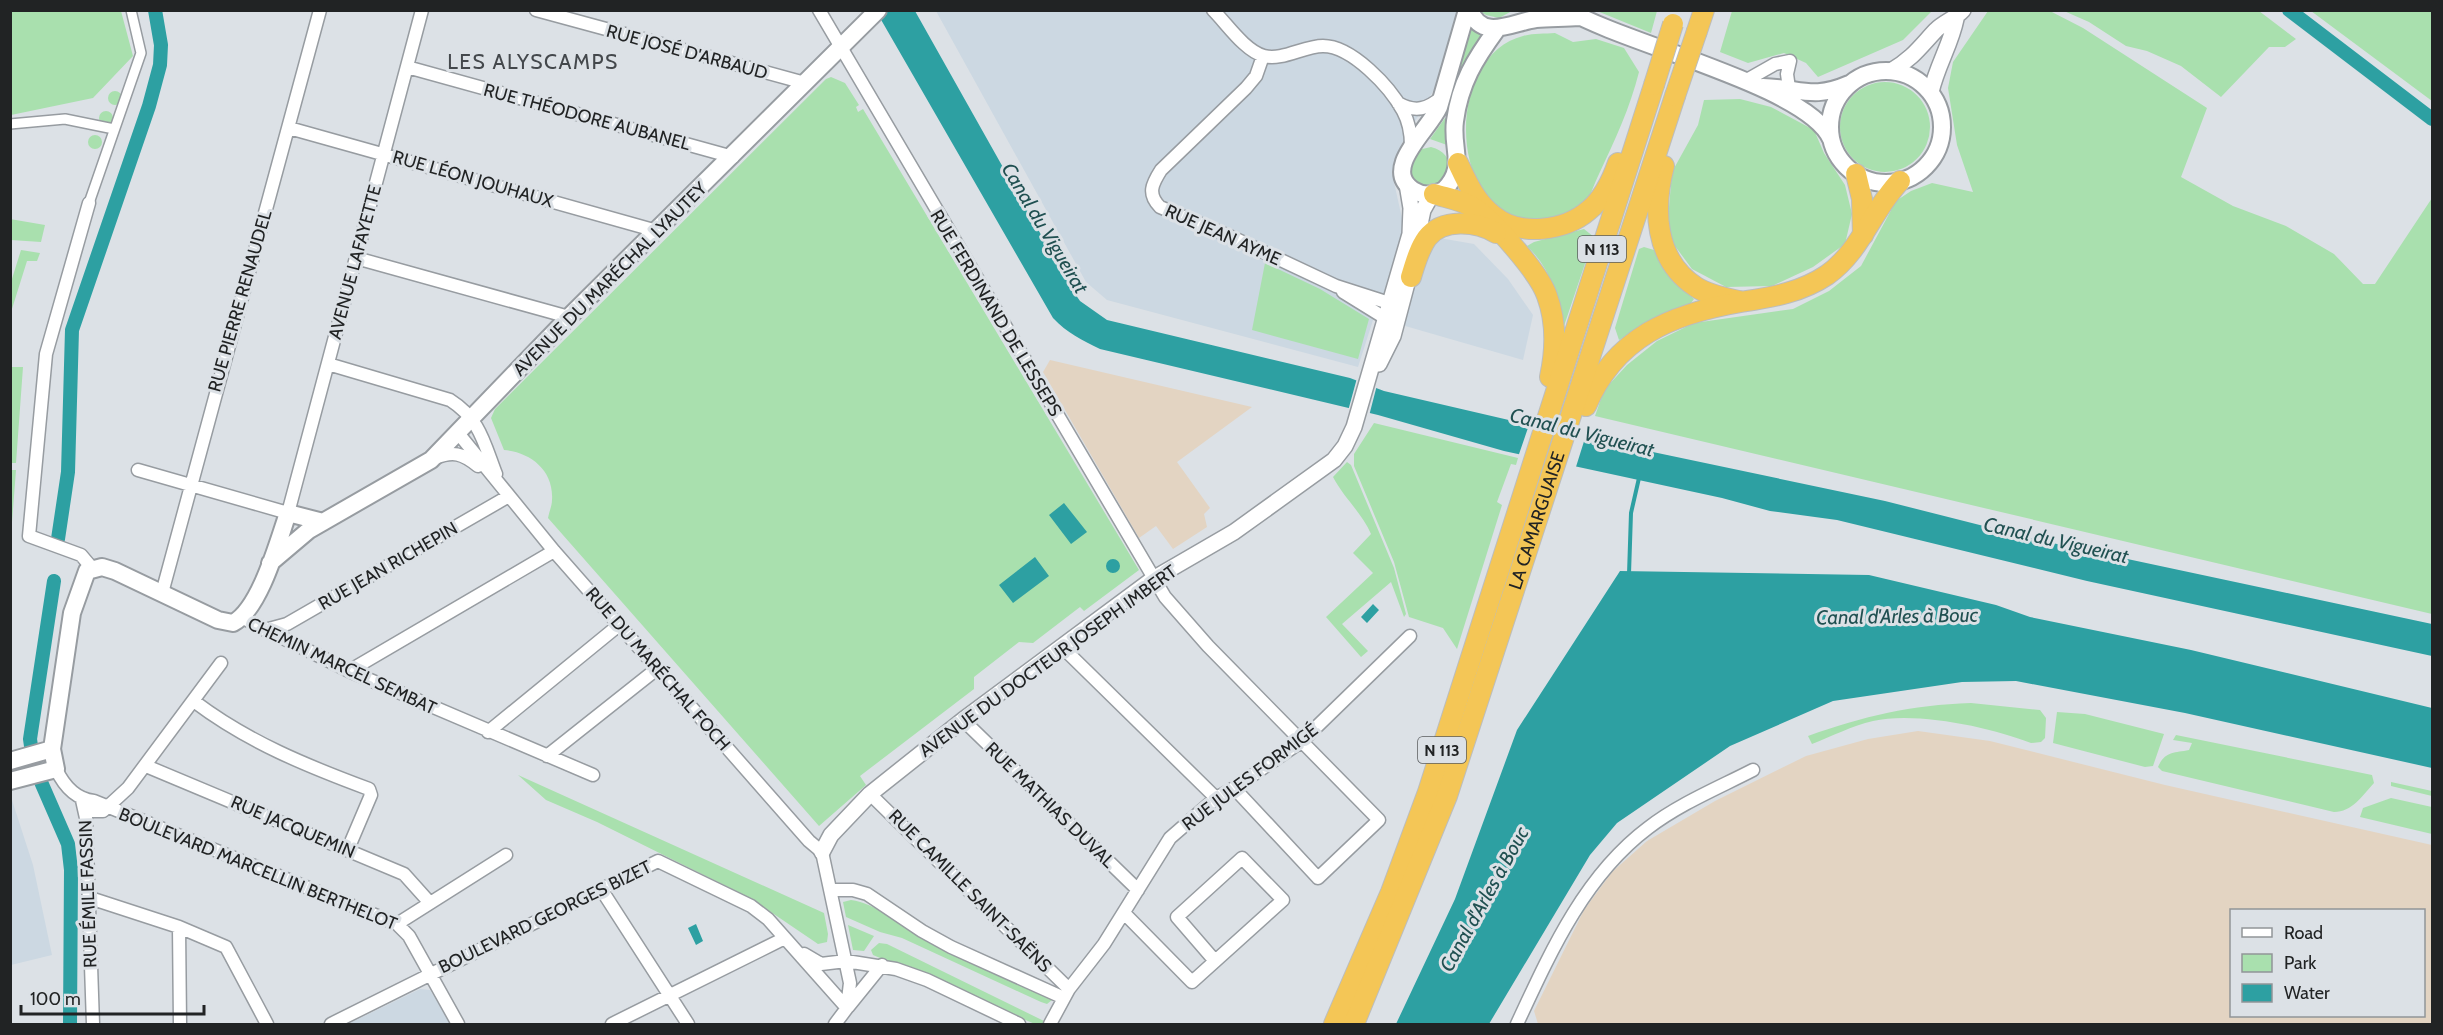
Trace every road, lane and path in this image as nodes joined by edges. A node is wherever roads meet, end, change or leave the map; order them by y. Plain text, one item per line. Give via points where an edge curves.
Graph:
1 (131, 10) edge
2 (320, 10) edge
3 (422, 10) edge
4 (536, 10) edge
5 (819, 10) edge
6 (1213, 10) edge
7 (1468, 10) edge
8 (1704, 10) edge
9 (874, 14) edge
10 (1573, 14) edge
11 (1959, 15) edge
12 (1520, 17) edge
13 (1676, 17) edge
14 (1497, 29) junction
15 (840, 46) junction
16 (1263, 56) junction
17 (407, 67) junction
18 (1891, 71) junction
19 (1852, 82) junction
20 (805, 83) junction
21 (1753, 84) junction
22 (1654, 85) junction
23 (1789, 88) junction
24 (1930, 92) junction
25 (1676, 96) junction
26 (1442, 97) junction
27 (1398, 104) junction
28 (10, 124) edge
29 (289, 128) junction
30 (114, 129) junction
31 (1832, 140) junction
32 (1411, 146) junction
33 (384, 154) junction
34 (733, 157) junction
35 (1458, 163) junction
36 (1856, 174) junction
37 (1900, 182) junction
38 (1407, 184) junction
39 (1433, 194) junction
40 (88, 203) joint
41 (657, 231) junction
42 (1863, 235) junction
43 (1507, 241) junction
44 (356, 258) junction
45 (1410, 277) junction
46 (1336, 286) junction
47 (1742, 302) junction
48 (1389, 303) junction
49 (569, 317) junction
50 (1385, 318) junction
51 (328, 364) junction
52 (1369, 375) junction
53 (1546, 413) junction
54 (1575, 421) junction
55 (464, 426) junction
56 (431, 460) junction
57 (138, 470) dead end
58 (497, 478) junction
59 (189, 484) junction
60 (509, 496) junction
61 (288, 513) junction
62 (323, 522) junction
63 (554, 551) junction
64 (270, 563) junction
65 (92, 568) junction
66 (1153, 579) junction
67 (162, 592) junction
68 (243, 618) junction
69 (619, 625) junction
70 (265, 630) junction
71 (1410, 636) dead end
72 (1063, 648) junction
73 (221, 663) dead end
74 (658, 668) junction
75 (348, 671) junction
76 (195, 702) junction
77 (963, 720) junction
78 (488, 732) junction
79 (1302, 741) junction
80 (32, 755) edge
81 (547, 756) junction
82 (146, 766) junction
83 (1753, 770) dead end
84 (43, 772) junction
85 (593, 775) dead end
86 (10, 781) edge
87 (1234, 788) junction
88 (870, 794) junction
89 (1216, 798) junction
90 (84, 806) junction
91 (107, 807) junction
92 (348, 849) junction
93 (822, 852) junction
94 (506, 855) dead end
95 (601, 889) junction
96 (831, 890) junction
97 (1137, 890) junction
98 (90, 898) junction
99 (430, 903) junction
100 (1124, 913) junction
101 (397, 924) junction
102 (179, 927) junction
103 (784, 938) junction
104 (846, 961) junction
105 (1215, 961) junction
106 (882, 965) junction
107 (430, 974) junction
108 (1067, 994) junction
109 (670, 996) junction
110 (847, 1008) junction
111 (93, 1024) edge
112 (180, 1024) edge
113 (267, 1024) edge
114 (331, 1024) edge
115 (458, 1024) edge
116 (612, 1024) edge
117 (688, 1024) edge
118 (835, 1024) edge
119 (1019, 1024) edge
120 (1050, 1024) edge
121 (1334, 1024) edge
122 (1354, 1024) edge
123 (1517, 1024) edge

1 - 30 street via 141,53
2 - 29 street, RUE PIERRE RENAUDEL
3 - 17 street, AVENUE LAFAYETTE
4 - 20 street, RUE JOSÉ D'ARBAUD
5 - 15 street, RUE FERDINAND DE LESSEPS
6 - 16 street
7 - 14 main road via 1478,23
7 - 26 main road
8 - 25 highway, N 113, bridge
9 - 15 main road, AVENUE DU MARÉCHAL LYAUTEY
10 - 12 main road
10 - 21 main road
11 - 18 street via 1938,28 1915,56
11 - 24 street
12 - 14 main road
13 - 22 highway, LA CAMARGUAISE / N 113, bridge
14 - 35 main road via 1474,59 1461,97 1454,134
15 - 20 main road, AVENUE DU MARÉCHAL LYAUTEY
15 - 66 street, RUE FERDINAND DE LESSEPS
16 - 27 street via 1323,46 1340,49 1356,58
16 - 46 street, RUE JEAN AYME via 1256,76 1246,88 1161,170 1152,183 1151,194 1160,207
17 - 33 street, AVENUE LAFAYETTE
17 - 34 street, RUE THÉODORE AUBANEL
18 - 19 main road via 1864,75
18 - 24 main road via 1920,81
19 - 23 main road via 1828,93
19 - 31 main road via 1834,108
20 - 34 main road, AVENUE DU MARÉCHAL LYAUTEY
21 - 23 main road
21 - 23 street via 1775,64 1790,61
21 - 31 main road via 1817,119
22 - 35 highway via 1636,113 1602,196 1590,210 1567,223 1533,230 1495,218 1479,202
22 - 53 highway, LA CAMARGUAISE / N 113
24 - 37 main road via 1940,108 1939,145 1931,162
25 - 47 highway via 1656,207 1660,234 1669,258 1695,286
25 - 54 highway, N 113
26 - 27 street via 1421,110
26 - 32 main road via 1433,122
27 - 32 street via 1410,128
28 - 30 street via 65,119
29 - 33 street, RUE LÉON JOUHAUX
29 - 59 street, RUE PIERRE RENAUDEL
30 - 40 street
31 - 36 main road via 1841,159
32 - 38 main road via 1402,167
33 - 41 street, RUE LÉON JOUHAUX
33 - 44 street, AVENUE LAFAYETTE
34 - 41 main road, AVENUE DU MARÉCHAL LYAUTEY
35 - 39 main road via 1452,182
36 - 37 main road via 1870,180
36 - 42 highway via 1862,199
37 - 42 highway
38 - 39 main road via 1424,195
38 - 48 street, AVENUE DU DOCTEUR JOSEPH IMBERT via 1410,234
39 - 43 highway via 1473,208
39 - 45 street via 1423,210
40 - 65 street, CHEMIN MARCEL SEMBAT via 46,354 29,536 81,555
41 - 49 main road, AVENUE DU MARÉCHAL LYAUTEY
42 - 47 highway via 1843,262 1809,285 1780,296
43 - 45 highway via 1479,225 1451,225 1433,232 1427,239
43 - 53 highway via 1532,269 1547,294 1554,323 1556,348
44 - 49 street
44 - 51 street, AVENUE LAFAYETTE
45 - 52 street via 1392,336 1381,362
46 - 48 street, RUE JEAN AYME
46 - 50 street, RUE JEAN AYME
47 - 54 highway via 1686,314 1637,338 1595,385
48 - 50 street, AVENUE DU DOCTEUR JOSEPH IMBERT
49 - 55 main road, AVENUE DU MARÉCHAL LYAUTEY
50 - 52 street, AVENUE DU DOCTEUR JOSEPH IMBERT
51 - 55 street via 450,400
51 - 61 street, AVENUE LAFAYETTE
52 - 66 street, AVENUE DU DOCTEUR JOSEPH IMBERT via 1357,419 1334,460 1234,532
53 - 121 highway, LA CAMARGUAISE / N 113 via 1428,792
54 - 122 highway, LA CAMARGUAISE / N 113 via 1447,796
55 - 56 main road, AVENUE DU MARÉCHAL LYAUTEY
55 - 58 street, RUE DU MARÉCHAL FOCH
55 - 58 street, RUE DU MARÉCHAL FOCH
56 - 58 street, RUE DU MARÉCHAL FOCH via 453,452
56 - 62 main road, AVENUE DU MARÉCHAL LYAUTEY
57 - 59 street
58 - 60 street, RUE DU MARÉCHAL FOCH
59 - 61 street
59 - 67 street, RUE PIERRE RENAUDEL
60 - 63 street, RUE DU MARÉCHAL FOCH
60 - 70 street, RUE JEAN RICHEPIN via 287,624
61 - 62 main road
61 - 64 main road
62 - 64 main road, AVENUE DU MARÉCHAL LYAUTEY via 297,538
63 - 69 street, RUE DU MARÉCHAL FOCH
63 - 75 street
64 - 68 main road
65 - 67 main road, CHEMIN MARCEL SEMBAT via 115,571
65 - 80 main road via 85,575 72,613
66 - 72 street, AVENUE DU DOCTEUR JOSEPH IMBERT
66 - 79 street, RUE FERDINAND DE LESSEPS via 1208,646
67 - 68 main road, CHEMIN MARCEL SEMBAT via 226,623
68 - 70 street, CHEMIN MARCEL SEMBAT
69 - 74 street, RUE DU MARÉCHAL FOCH
69 - 78 street
70 - 75 street, CHEMIN MARCEL SEMBAT
71 - 79 street, RUE JULES FORMIGÉ
72 - 77 street, AVENUE DU DOCTEUR JOSEPH IMBERT
72 - 89 street
73 - 76 street
74 - 81 street
74 - 93 street, RUE DU MARÉCHAL FOCH
75 - 78 street, CHEMIN MARCEL SEMBAT
76 - 82 street
76 - 92 street via 222,722 284,756 369,789 371,795
77 - 88 street, AVENUE DU DOCTEUR JOSEPH IMBERT
77 - 97 street, RUE MATHIAS DUVAL
78 - 81 street, CHEMIN MARCEL SEMBAT
79 - 87 street, RUE JULES FORMIGÉ
79 - 87 street, RUE FERDINAND DE LESSEPS via 1379,820 1318,878
80 - 84 main road
81 - 85 street, CHEMIN MARCEL SEMBAT
82 - 91 street
82 - 92 street, RUE JACQUEMIN
83 - 123 street via 1665,817 1627,846 1583,895
84 - 86 main road
84 - 90 street via 67,787
87 - 89 street, RUE JULES FORMIGÉ
88 - 93 street, AVENUE DU DOCTEUR JOSEPH IMBERT via 831,835
88 - 108 street, RUE CAMILLE SAINT-SAËNS
89 - 97 street, RUE JULES FORMIGÉ via 1170,838
90 - 91 street, BOULEVARD MARCELLIN BERTHELOT via 94,801
90 - 98 street, RUE ÉMILE FASSIN
91 - 101 street, BOULEVARD MARCELLIN BERTHELOT
92 - 99 street, RUE JACQUEMIN via 410,878
93 - 96 street
94 - 99 street
95 - 103 street, BOULEVARD GEORGES BIZET via 658,861 751,906 775,925
95 - 107 street, BOULEVARD GEORGES BIZET
95 - 109 street
96 - 104 street
96 - 108 street via 867,894 951,947
97 - 100 street, RUE JULES FORMIGÉ
98 - 102 street
98 - 111 street, RUE ÉMILE FASSIN
99 - 101 street
100 - 105 street via 1192,982
100 - 108 street, RUE JULES FORMIGÉ
101 - 107 street, BOULEVARD MARCELLIN BERTHELOT via 409,936
102 - 112 street
102 - 113 street via 226,947
103 - 104 street, BOULEVARD GEORGES BIZET via 816,963
103 - 109 street
103 - 110 street, BOULEVARD GEORGES BIZET
104 - 106 street, BOULEVARD GEORGES BIZET
104 - 110 street via 850,983
105 - 105 street via 1177,917 1242,858 1283,900
106 - 110 street
106 - 119 street, BOULEVARD GEORGES BIZET via 927,980
107 - 114 street, BOULEVARD GEORGES BIZET
107 - 115 street, BOULEVARD MARCELLIN BERTHELOT
108 - 120 street, RUE JULES FORMIGÉ
109 - 116 street
109 - 117 street
110 - 118 street

